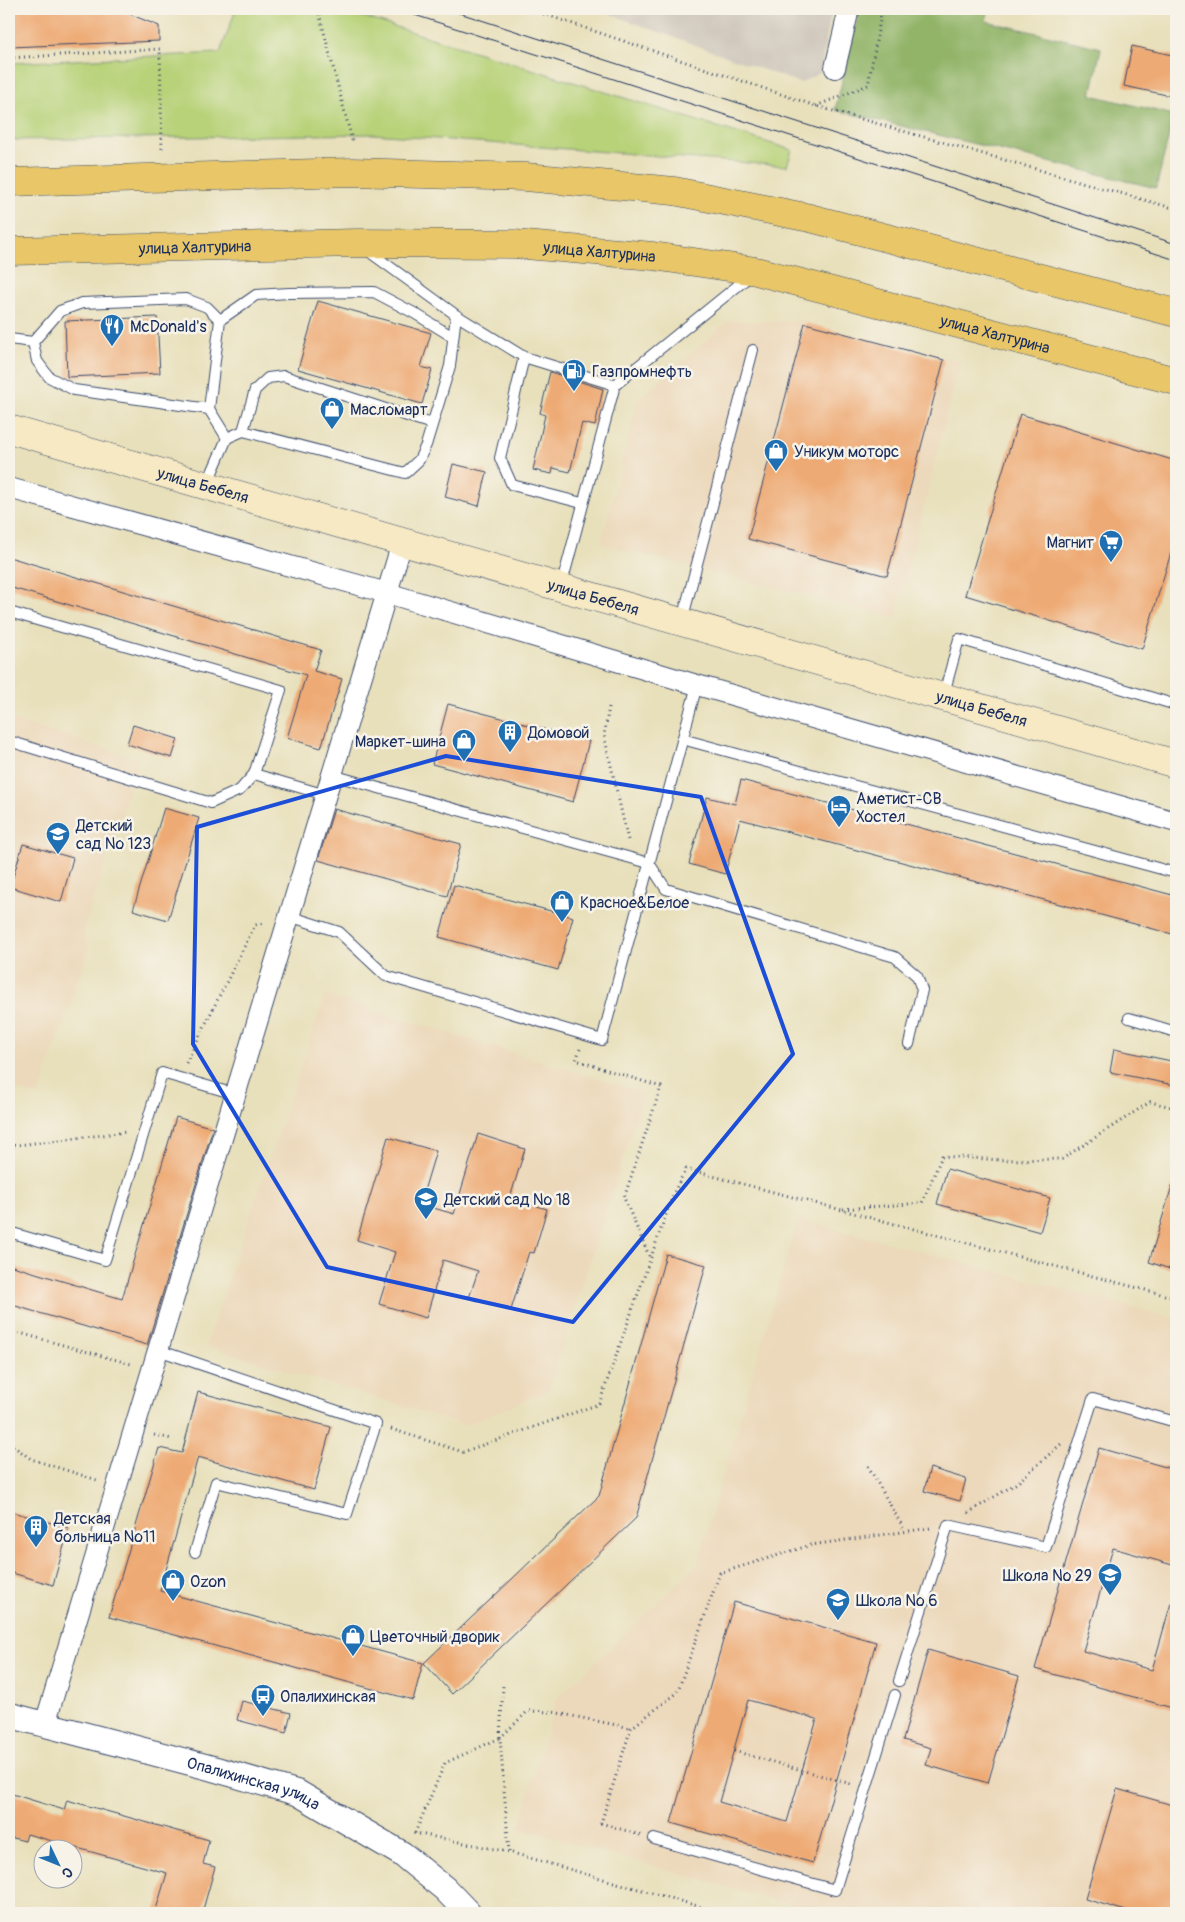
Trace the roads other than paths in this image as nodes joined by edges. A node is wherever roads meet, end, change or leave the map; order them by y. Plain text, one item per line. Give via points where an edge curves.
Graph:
1 (849, 9) edge
2 (835, 68) dead end
3 (9, 182) edge
4 (358, 243) junction
5 (9, 250) edge
6 (756, 271) junction
7 (1176, 313) edge
8 (456, 315) junction
9 (220, 320) junction
10 (453, 337) junction
11 (9, 339) edge
12 (33, 342) junction
13 (754, 350) dead end
14 (524, 357) junction
15 (1176, 381) edge
16 (615, 385) junction
17 (209, 409) junction
18 (432, 424) junction
19 (9, 430) edge
20 (244, 431) junction
21 (227, 438) junction
22 (207, 485) junction
23 (9, 488) edge
24 (582, 503) junction
25 (402, 543) junction
26 (561, 587) junction
27 (387, 593) junction
28 (9, 612) edge
29 (682, 622) junction
30 (697, 685) junction
31 (942, 698) junction
32 (1176, 705) edge
33 (682, 739) junction
34 (9, 741) edge
35 (1176, 764) edge
36 (254, 774) junction
37 (332, 776) junction
38 (326, 795) junction
39 (1176, 822) edge
40 (649, 863) junction
41 (1176, 873) edge
42 (289, 916) junction
43 (1129, 1018) dead end
44 (1176, 1032) edge
45 (909, 1044) dead end
46 (236, 1094) junction
47 (9, 1232) edge
48 (158, 1350) junction
49 (1176, 1422) edge
50 (195, 1552) dead end
51 (899, 1681) dead end
52 (895, 1695) dead end
53 (9, 1715) edge
54 (45, 1724) junction
55 (654, 1839) road end
56 (468, 1913) edge

1 - 2 street
3 - 7 main road via 352,172 526,177 674,191 810,218
4 - 5 main road, улица Халтурина
4 - 6 main road, улица Халтурина via 514,244 653,256
4 - 8 lane
6 - 15 main road, улица Халтурина
6 - 16 lane
8 - 10 lane
8 - 14 lane
9 - 10 lane via 256,295 374,292
9 - 12 lane via 207,307 186,299 82,303 60,311
9 - 17 lane
10 - 18 lane via 450,366
11 - 12 lane
12 - 17 lane via 36,362 49,377 74,390
13 - 29 lane
14 - 16 lane
14 - 24 lane via 500,458 512,485
16 - 24 lane
17 - 21 lane
18 - 20 lane via 419,460 404,472
18 - 20 lane via 284,376 268,378 255,390
19 - 22 main road, улица Бебеля
20 - 21 lane
21 - 22 lane
22 - 25 main road, улица Бебеля
23 - 27 street
24 - 26 lane
25 - 26 main road, улица Бебеля
25 - 27 street
26 - 29 main road, улица Бебеля
27 - 30 street
27 - 37 street
28 - 36 lane via 281,690
29 - 31 main road, улица Бебеля
30 - 33 lane
30 - 39 street
31 - 32 lane via 959,639
31 - 35 main road, улица Бебеля
33 - 40 lane
33 - 41 lane
34 - 36 lane via 211,802 240,790
36 - 38 lane
37 - 38 street
37 - 40 lane
38 - 42 street
40 - 42 lane via 602,1040 386,976 339,932
40 - 45 lane via 666,889 895,957 917,976 922,990
42 - 46 street
43 - 44 lane
46 - 47 lane via 162,1073 105,1260
46 - 48 street
48 - 50 lane via 376,1424 347,1514 216,1482
48 - 54 street
49 - 51 lane via 1093,1399 1046,1548 948,1525
52 - 55 lane via 834,1890
53 - 54 street, Опалихинская улица
54 - 56 street, Опалихинская улица via 298,1793 402,1854

